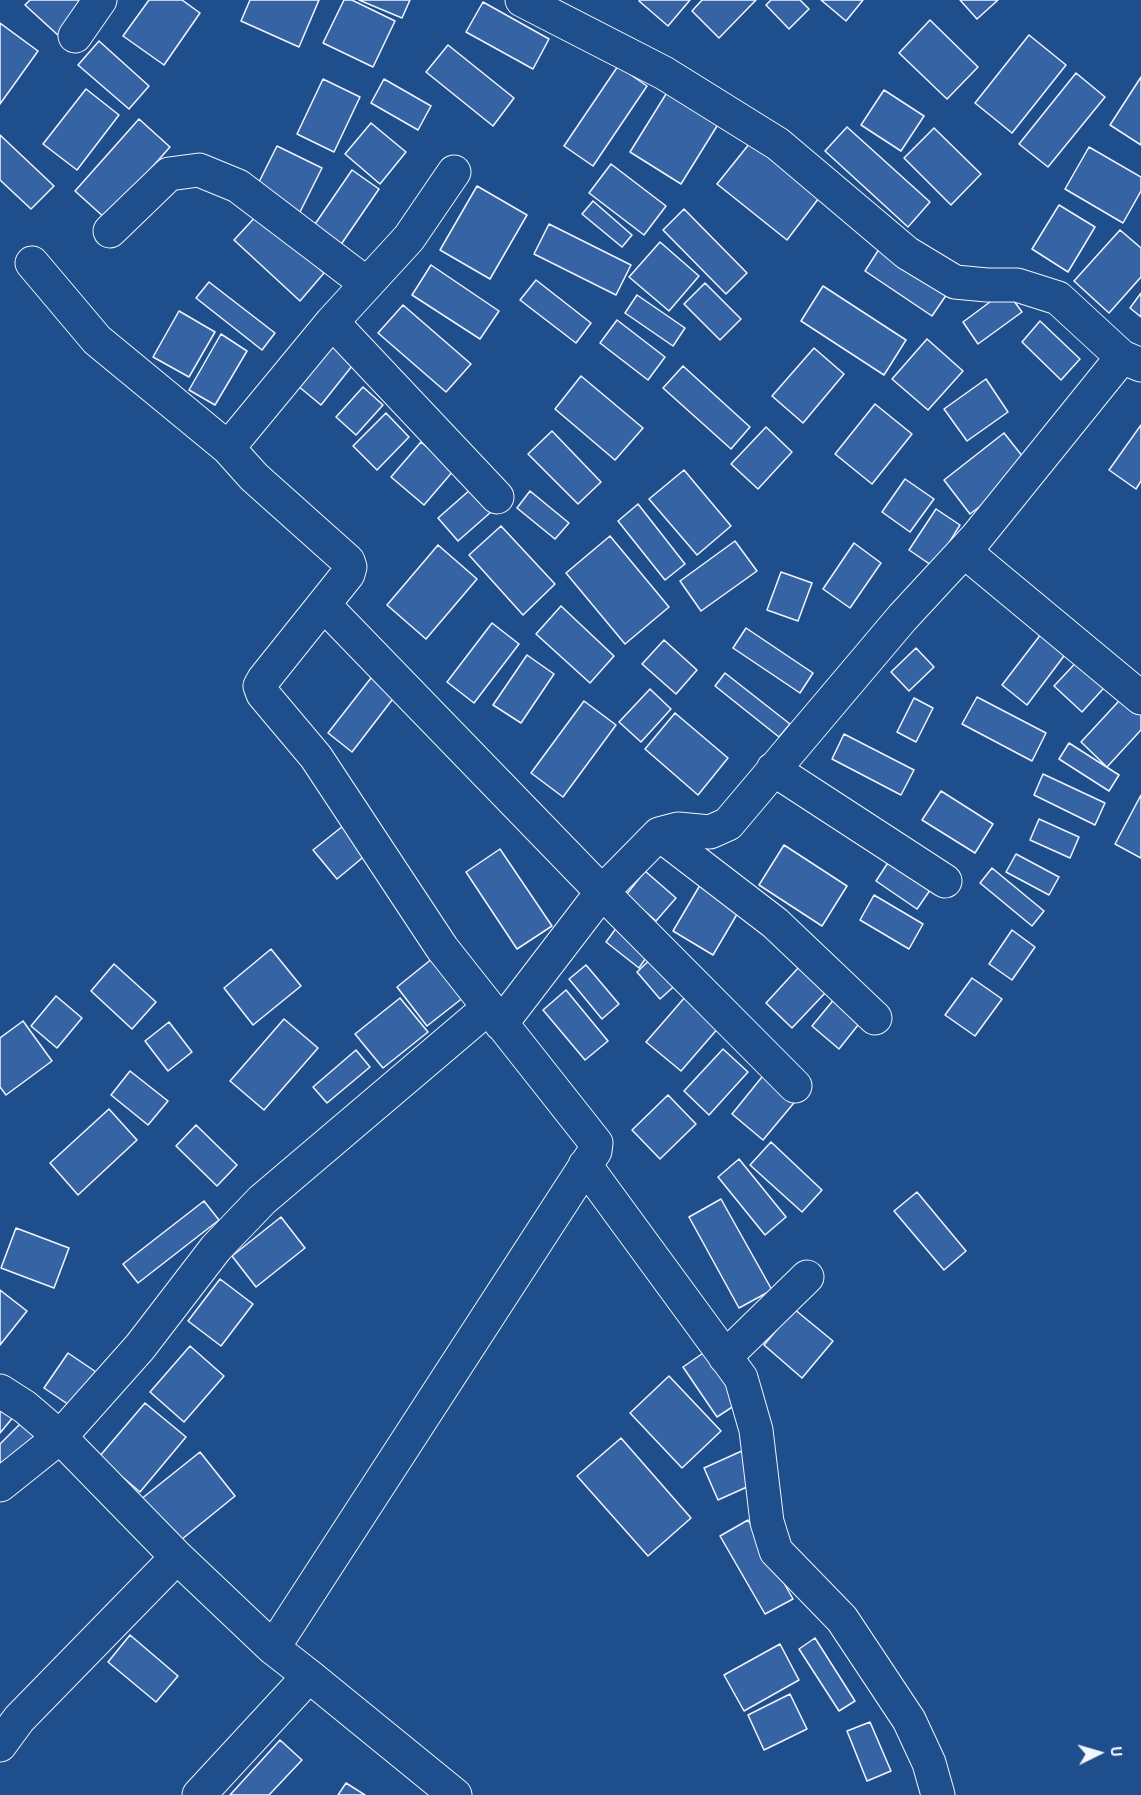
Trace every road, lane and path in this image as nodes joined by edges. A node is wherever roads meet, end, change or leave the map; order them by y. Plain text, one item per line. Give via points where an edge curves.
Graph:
1 (100, 0) edge
2 (522, 0) edge
3 (75, 36) dead end
4 (454, 172) dead end
5 (110, 231) dead end
6 (32, 263) dead end
7 (367, 284) junction
8 (332, 322) junction
9 (1131, 361) edge
10 (228, 448) junction
11 (497, 497) dead end
12 (964, 551) junction
13 (324, 606) junction
14 (1141, 698) edge
15 (773, 769) junction
16 (659, 834) junction
17 (945, 881) dead end
18 (602, 892) junction
19 (494, 1016) junction
20 (875, 1018) dead end
21 (795, 1086) dead end
22 (585, 1165) junction
23 (807, 1277) dead end
24 (725, 1357) junction
25 (0, 1391) edge
26 (60, 1437) junction
27 (0, 1485) edge
28 (177, 1557) junction
29 (273, 1648) junction
30 (309, 1676) junction
31 (0, 1745) edge
32 (199, 1795) edge
33 (455, 1795) edge
34 (938, 1795) edge

1 - 3 street
2 - 9 street via 664,73 778,144 907,253 955,282 1017,285 1058,298
4 - 7 street via 409,238
5 - 7 street via 169,174 199,170 238,186
6 - 10 street via 98,340
7 - 8 street
8 - 10 street
8 - 11 street
9 - 12 street
10 - 13 street via 254,477 348,561 348,574
12 - 14 street
12 - 15 street
13 - 18 street
13 - 19 street via 264,680 260,686 263,694 315,757 442,948
15 - 16 street via 728,824 710,832 678,829
15 - 17 street
16 - 18 street
16 - 20 street via 775,923
18 - 19 street
18 - 21 street
19 - 22 street via 594,1139 596,1151
19 - 26 street via 262,1200 216,1248 140,1347
22 - 24 street
22 - 29 street
23 - 24 street
24 - 34 street via 741,1378 756,1430 767,1522 776,1551 842,1620 909,1720 930,1763
25 - 26 street
26 - 27 street
26 - 28 street
28 - 29 street
28 - 31 street via 19,1719
29 - 30 street
30 - 32 street
30 - 33 street

